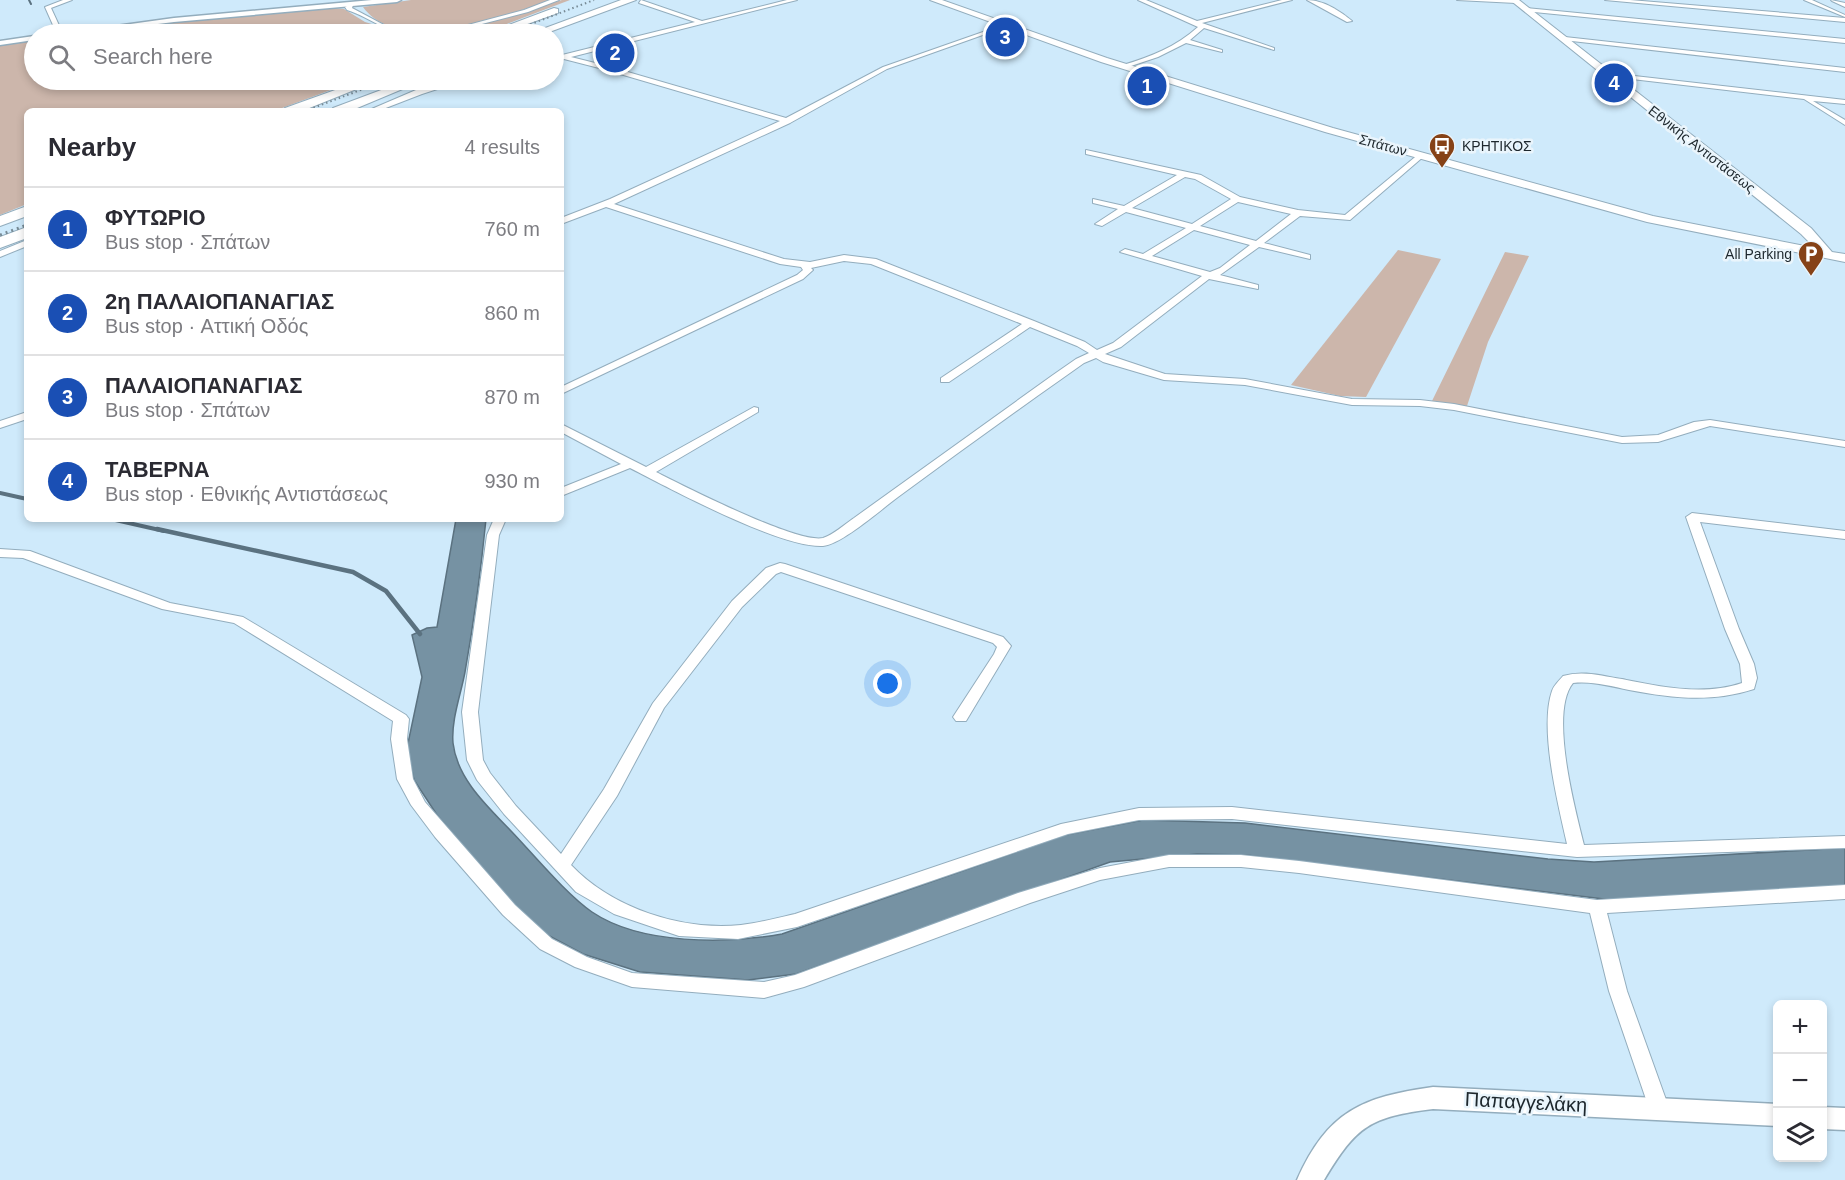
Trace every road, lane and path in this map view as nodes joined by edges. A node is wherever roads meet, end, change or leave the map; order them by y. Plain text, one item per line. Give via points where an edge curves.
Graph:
1 (69, 0) edge
2 (397, 0) edge
3 (556, 0) edge
4 (620, 0) edge
5 (794, 0) edge
6 (924, 0) edge
7 (934, 0) edge
8 (1141, 0) edge
9 (1288, 0) edge
10 (1310, 0) edge
11 (1462, 0) edge
12 (1608, 0) edge
13 (1718, 0) edge
14 (1807, 0) edge
15 (1834, 0) edge
16 (636, 1) edge
17 (1515, 1) edge
18 (572, 4) dead end
19 (350, 5) edge
20 (1845, 5) edge
21 (1526, 10) junction
22 (1740, 12) junction
23 (1749, 18) dead end
24 (1845, 18) edge
25 (1349, 21) dead end
26 (703, 23) junction
27 (56, 24) edge
28 (147, 24) edge
29 (379, 24) edge
30 (476, 24) edge
31 (518, 24) edge
32 (559, 24) edge
33 (564, 24) edge
34 (1001, 24) junction
35 (1199, 24) junction
36 (1758, 24) dead end
37 (1776, 35) junction
38 (24, 39) edge
39 (1565, 39) junction
40 (1186, 41) junction
41 (1845, 41) edge
42 (0, 43) edge
43 (1272, 49) dead end
44 (1220, 51) dead end
45 (564, 56) edge
46 (564, 60) edge
47 (1125, 66) junction
48 (1845, 70) edge
49 (1608, 75) junction
50 (346, 90) edge
51 (392, 90) edge
52 (426, 90) edge
53 (1802, 97) junction
54 (1845, 102) edge
55 (298, 108) edge
56 (346, 108) edge
57 (379, 108) edge
58 (787, 121) junction
59 (1845, 123) edge
60 (1089, 152) dead end
61 (1420, 155) junction
62 (1184, 174) junction
63 (1237, 199) junction
64 (1096, 201) dead end
65 (607, 204) junction
66 (1127, 209) junction
67 (564, 211) edge
68 (24, 212) edge
69 (1298, 213) junction
70 (577, 216) junction
71 (564, 220) edge
72 (0, 221) edge
73 (1099, 224) dead end
74 (1193, 227) junction
75 (24, 234) edge
76 (24, 243) edge
77 (1260, 244) junction
78 (1, 246) edge
79 (1829, 249) junction
80 (1125, 252) dead end
81 (1145, 257) junction
82 (1307, 257) dead end
83 (1844, 257) edge
84 (805, 266) junction
85 (1211, 275) junction
86 (1255, 287) dead end
87 (1030, 323) junction
88 (1096, 352) junction
89 (945, 380) dead end
90 (564, 390) edge
91 (754, 410) dead end
92 (24, 416) edge
93 (0, 425) edge
94 (564, 429) edge
95 (1845, 444) edge
96 (630, 464) junction
97 (646, 472) junction
98 (564, 491) edge
99 (499, 522) edge
100 (1845, 535) edge
101 (0, 553) edge
102 (961, 717) dead end
103 (1845, 842) edge
104 (1577, 852) junction
105 (562, 865) junction
106 (1845, 892) edge
107 (1597, 907) junction
108 (1659, 1108) junction
109 (1773, 1115) edge
110 (1827, 1118) edge
111 (1845, 1119) edge
112 (1310, 1180) edge

1 - 27 street via 48,7
2 - 19 street
3 - 30 street
4 - 32 highway
5 - 26 street
6 - 34 main road, Σπάτων
7 - 34 main road, Σπάτων
8 - 35 street
9 - 35 street
10 - 25 street
11 - 17 street
12 - 22 street
13 - 22 street
14 - 24 street
15 - 20 street
16 - 26 street
16 - 33 highway
17 - 21 main road, Εθνικής Αντιστάσεως
18 - 31 highway
19 - 28 street
19 - 29 street
21 - 37 street
21 - 39 main road, Εθνικής Αντιστάσεως
22 - 23 street
22 - 24 street
26 - 45 street
34 - 47 main road, Σπάτων
34 - 58 street via 885,68
35 - 40 street via 1201,28
35 - 43 street
36 - 37 street
37 - 41 street
38 - 42 street
39 - 48 street
39 - 49 main road, Εθνικής Αντιστάσεως
40 - 44 street
40 - 47 street via 1158,57
46 - 58 street
47 - 61 main road, Σπάτων
49 - 53 street
49 - 79 main road, Εθνικής Αντιστάσεως
50 - 55 highway
51 - 56 highway
52 - 57 street
53 - 54 street
53 - 59 street
58 - 65 street
60 - 62 street
61 - 69 street via 1347,218
61 - 79 main road, Σπάτων via 1651,219
62 - 63 street via 1198,177 1222,194
62 - 66 street
63 - 69 street
63 - 74 street
64 - 66 street
65 - 70 street
65 - 84 street
66 - 73 street
66 - 74 street
67 - 70 street
68 - 72 highway
69 - 77 street
70 - 71 street
74 - 77 street
74 - 81 street
75 - 78 highway
76 - 78 street
77 - 82 street
77 - 85 street
79 - 83 main road, Σπάτων
80 - 81 street
81 - 85 street
84 - 87 street via 844,258 873,261
84 - 90 street via 806,273
85 - 86 street
85 - 88 street via 1117,345
87 - 88 street
87 - 89 street
88 - 95 street via 1107,360 1164,377 1245,382 1352,402 1454,407 1622,440 1650,441 1672,436 1695,424 1710,423
88 - 97 street via 823,542 795,539
91 - 97 street
92 - 93 street
94 - 96 street
96 - 97 street
96 - 98 street
99 - 105 street via 493,535 470,712 475,760 510,810
100 - 104 street via 1692,517 1746,660 1751,676 1749,686 1731,693 1706,695 1663,692 1584,676 1568,679 1559,691 1555,714 1559,762
101 - 107 street via 26,554 167,606 238,620 401,718 399,739 405,779 441,833 509,910 546,944 581,962 632,980 764,990 797,982 1072,882 1169,861 1241,861 1299,867
102 - 105 street via 1001,654 1004,646 998,640 780,567 771,570 737,604 658,706 611,792
103 - 104 street
104 - 105 street via 1232,813 1139,814 1067,828 797,920 728,932 679,929 621,909 582,887
106 - 107 street
107 - 108 street via 1618,991
108 - 109 street, Παπαγγελάκη
108 - 112 street, Παπαγγελάκη via 1433,1098 1396,1102 1351,1120
110 - 111 street

